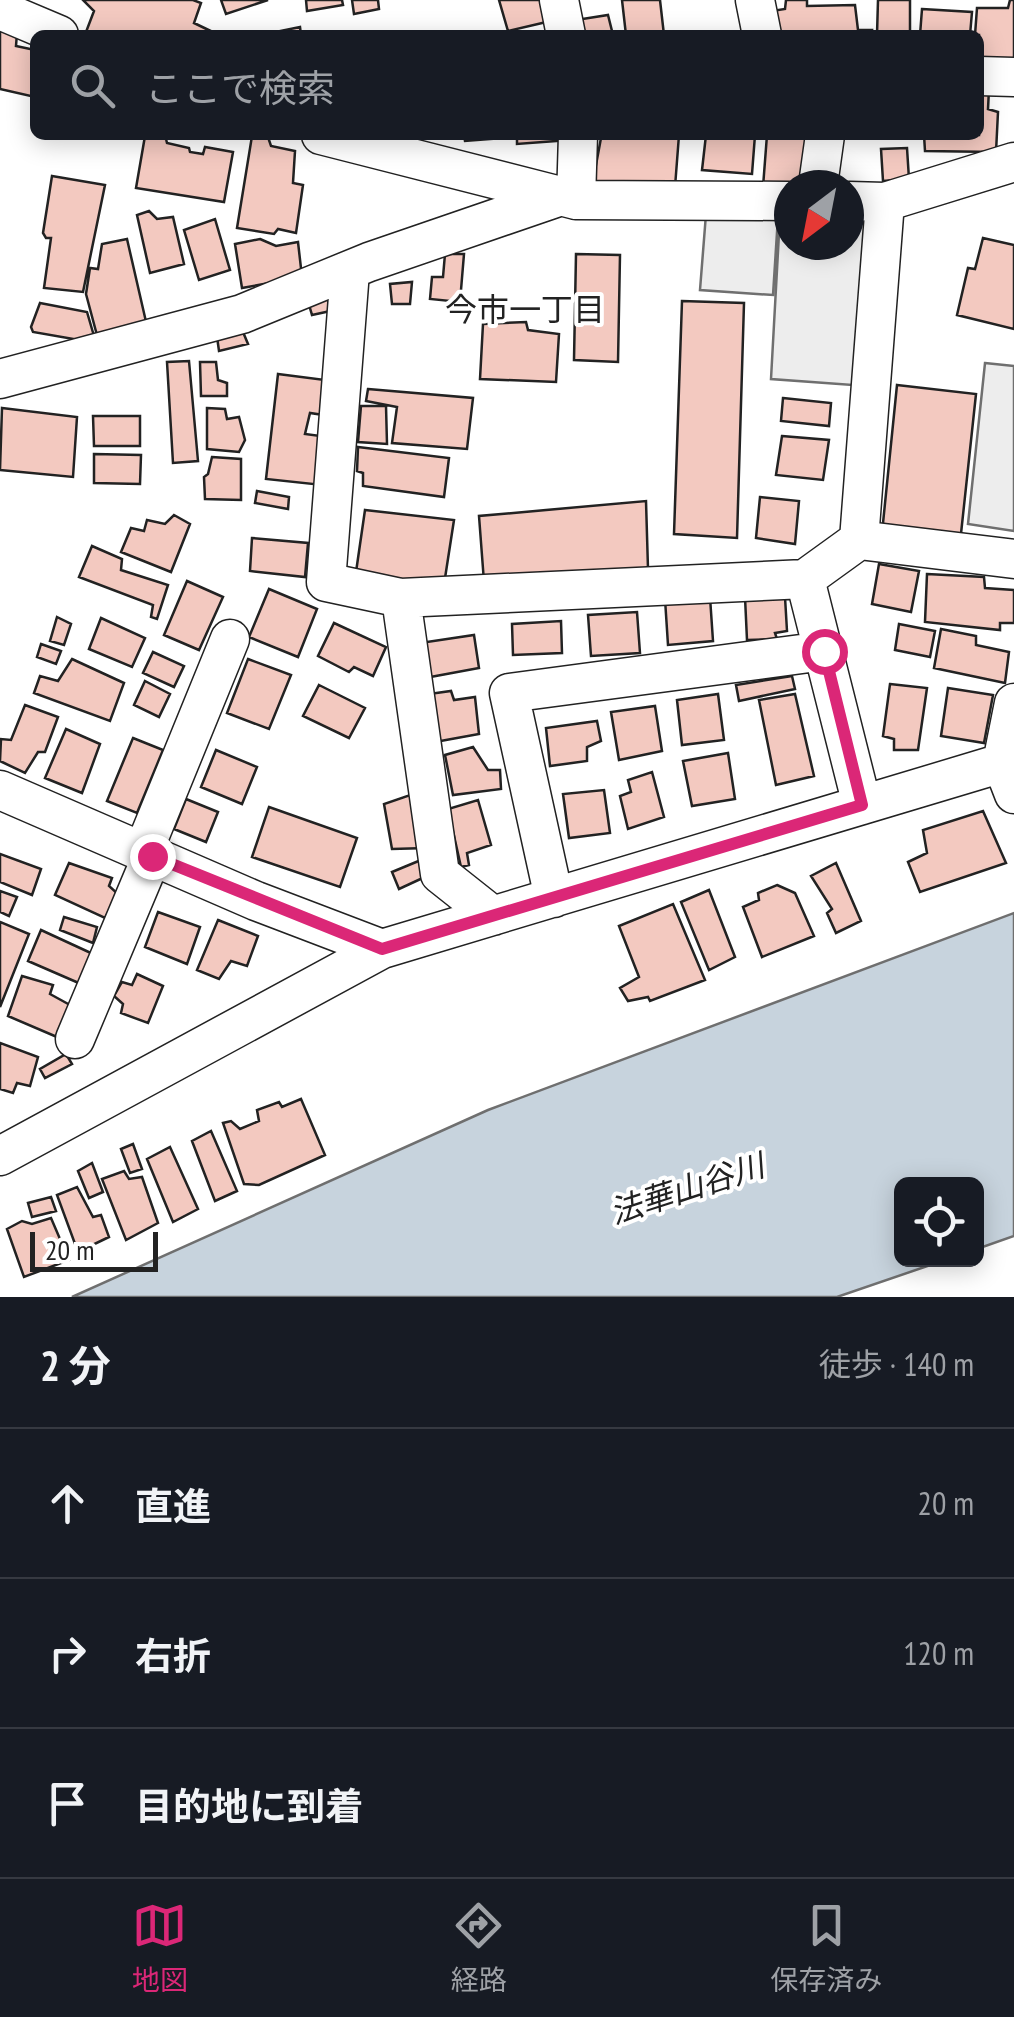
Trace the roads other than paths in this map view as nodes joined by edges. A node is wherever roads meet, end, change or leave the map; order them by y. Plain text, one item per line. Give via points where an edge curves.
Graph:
1 (559, 0) edge
2 (755, 0) edge
3 (0, 10) edge
4 (51, 20) edge
5 (565, 30) edge
6 (761, 30) edge
7 (984, 76) edge
8 (1014, 78) edge
9 (341, 140) edge
10 (577, 140) edge
11 (824, 140) edge
12 (1014, 162) edge
13 (820, 170) edge
14 (568, 198) junction
15 (774, 201) edge
16 (867, 202) edge
17 (350, 270) junction
18 (0, 379) edge
19 (859, 540) junction
20 (1014, 558) edge
21 (805, 579) junction
22 (402, 598) junction
23 (230, 639) dead end
24 (824, 651) junction
25 (1014, 703) edge
26 (1010, 771) edge
27 (0, 790) edge
28 (862, 805) junction
29 (148, 854) junction
30 (554, 898) junction
31 (494, 916) junction
32 (382, 949) junction
33 (76, 1039) dead end
34 (0, 1156) edge

1 - 5 street
2 - 6 street
3 - 4 street
7 - 8 street
9 - 14 street
10 - 14 street
11 - 13 street
12 - 16 street
14 - 15 street
14 - 17 street
16 - 19 street
17 - 18 street via 242,314
17 - 22 street via 326,582
19 - 20 street
19 - 21 street
21 - 22 street
21 - 24 street
22 - 31 street via 440,874
23 - 29 street
24 - 28 street
24 - 30 street via 509,693
25 - 26 street
26 - 28 street
27 - 29 street
28 - 30 street
29 - 32 street
29 - 33 street
30 - 31 street
31 - 32 street
32 - 34 street

